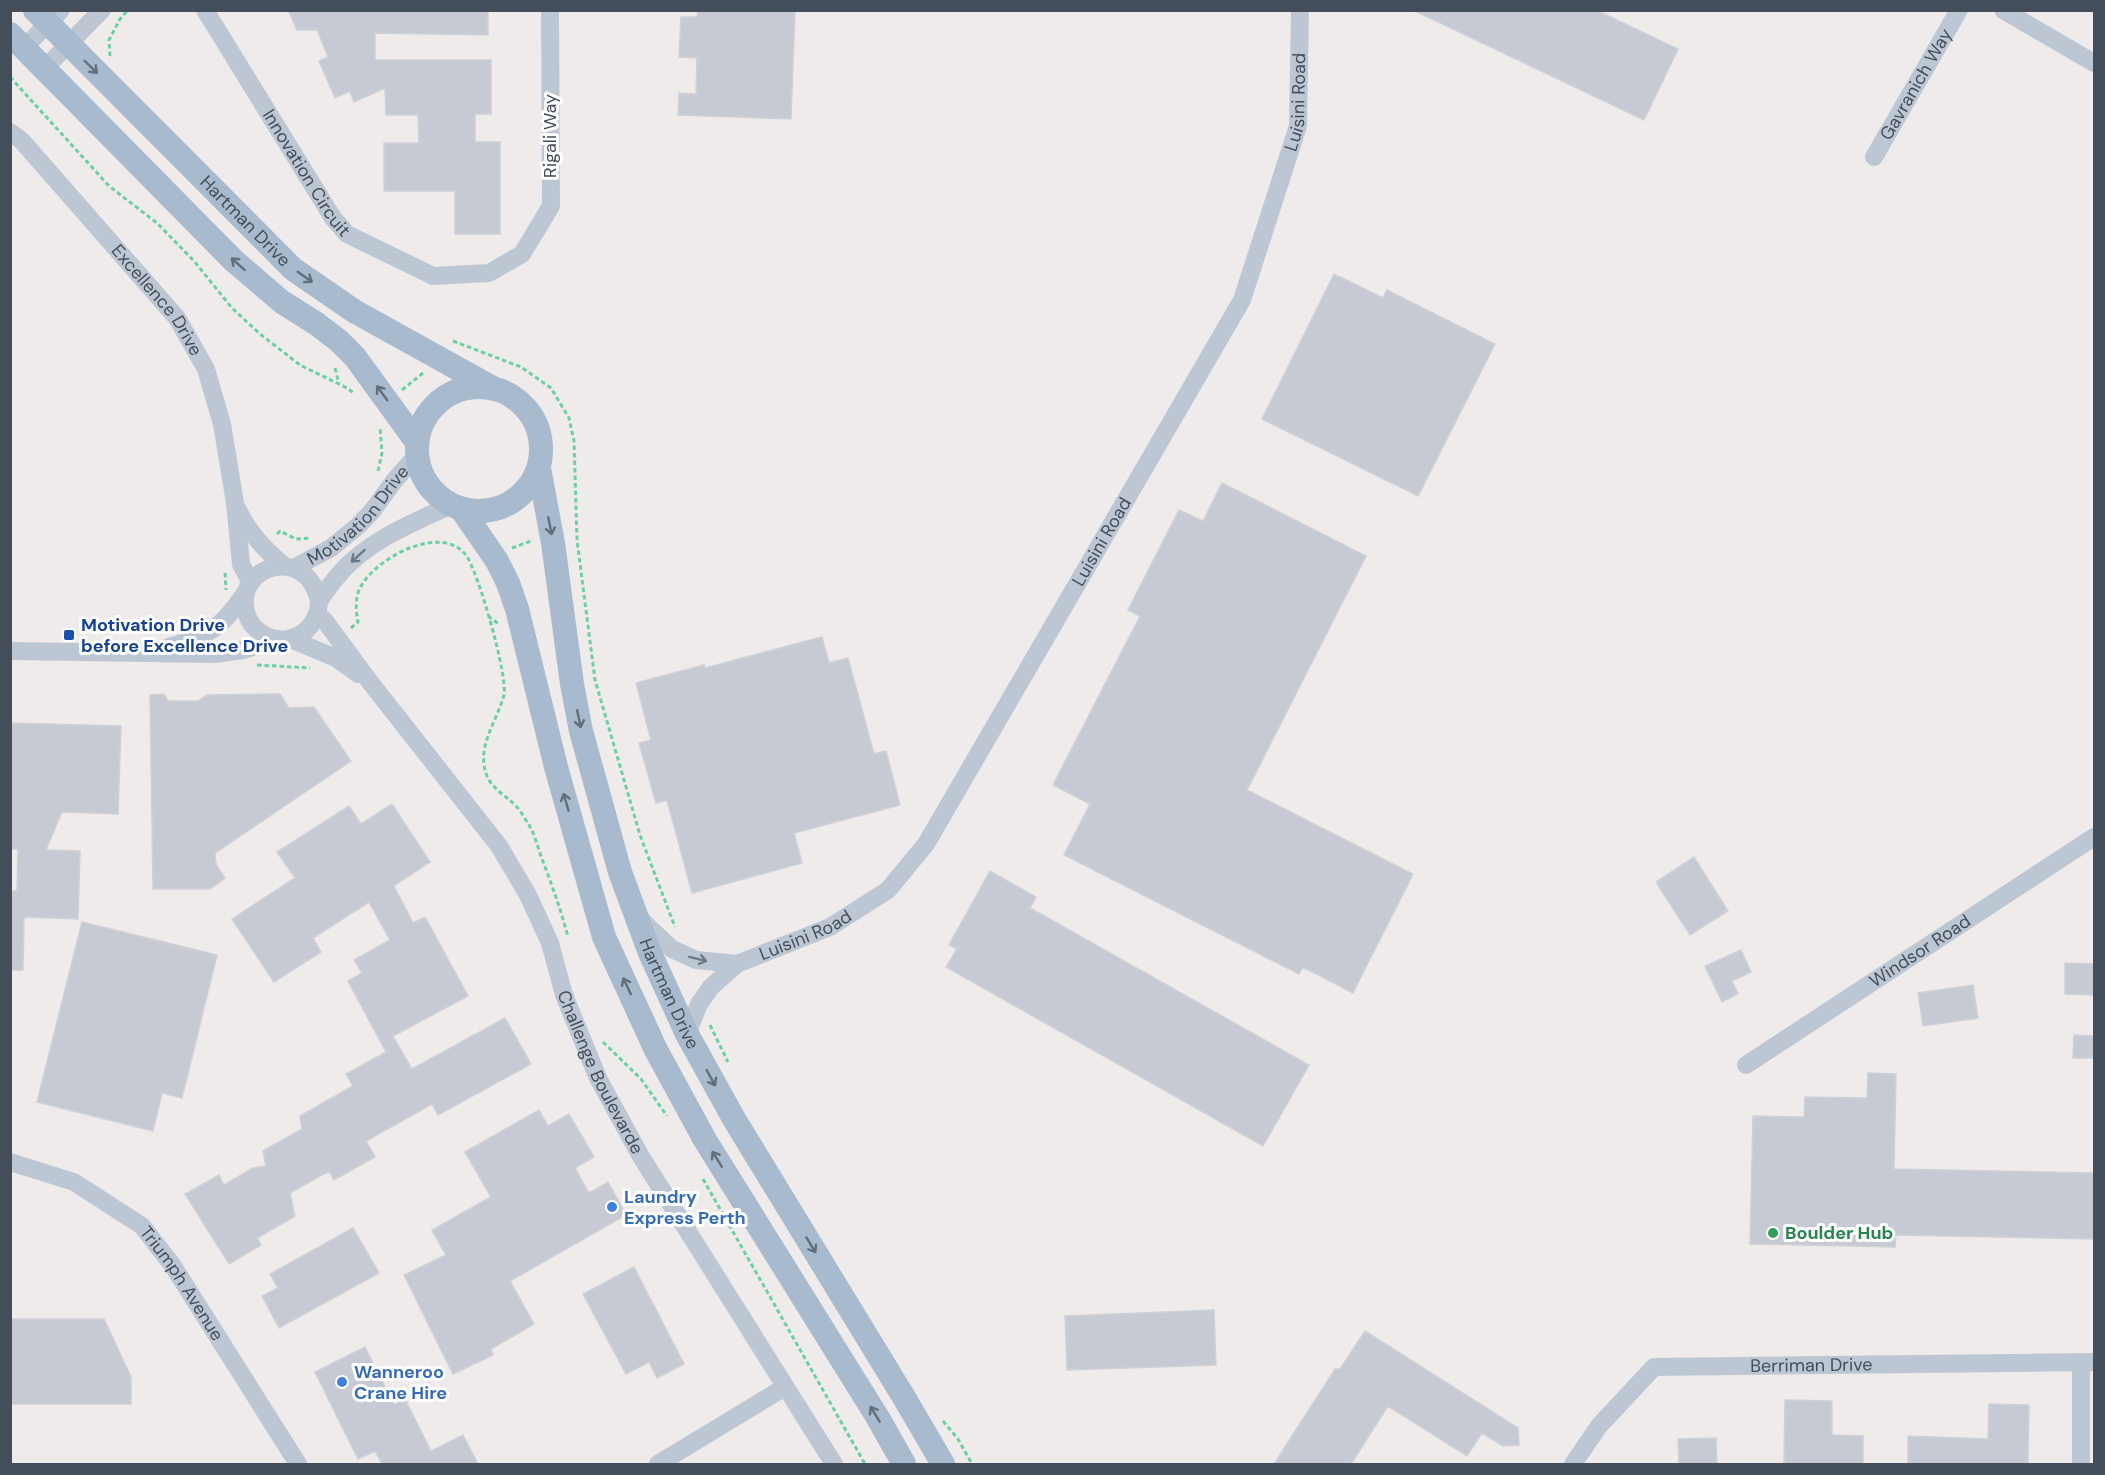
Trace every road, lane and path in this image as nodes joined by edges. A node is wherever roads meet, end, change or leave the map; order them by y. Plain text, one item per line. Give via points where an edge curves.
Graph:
1 (102, 10) edge
2 (206, 10) edge
3 (550, 10) edge
4 (1300, 10) edge
5 (1959, 10) edge
6 (2003, 10) edge
7 (48, 15) edge
8 (17, 41) edge
9 (68, 45) junction
10 (2094, 63) edge
11 (44, 69) junction
12 (10, 132) edge
13 (1874, 157) dead end
14 (522, 254) joint
15 (437, 358) junction
16 (491, 387) junction
17 (387, 400) junction
18 (416, 448) junction
19 (539, 468) junction
20 (235, 503) junction
21 (457, 507) junction
22 (553, 539) junction
23 (577, 540) dead end
24 (494, 557) junction
25 (289, 567) junction
26 (249, 587) junction
27 (318, 608) junction
28 (283, 639) junction
29 (339, 640) junction
30 (10, 651) edge
31 (153, 652) junction
32 (326, 654) junction
33 (252, 665) dead end
34 (370, 682) junction
35 (2094, 837) edge
36 (635, 914) junction
37 (568, 939) dead end
38 (737, 964) junction
39 (687, 1034) junction
40 (602, 1041) dead end
41 (1746, 1065) dead end
42 (669, 1120) dead end
43 (10, 1162) edge
44 (699, 1172) dead end
45 (2087, 1362) edge
46 (785, 1387) junction
47 (298, 1464) edge
48 (658, 1464) edge
49 (834, 1464) edge
50 (865, 1464) edge
51 (904, 1464) edge
52 (943, 1464) edge
53 (1573, 1464) edge
54 (2080, 1464) edge

1 - 9 street
2 - 14 street, Innovation Circuit via 333,218 347,234 433,276 489,273
3 - 14 street, Rigali Way via 550,206
4 - 38 street, Luisini Road via 1298,126 1242,300 926,844 888,890 830,927
5 - 13 street, Gavranich Way
6 - 10 street
7 - 8 street
7 - 9 main road, Hartman Drive
8 - 11 main road, Hartman Drive
9 - 11 street
9 -> 15 main road, Hartman Drive via 293,269 354,311
17 -> 11 main road, Hartman Drive via 339,341 282,302 234,261
12 - 20 street, Excellence Drive via 177,318 206,369 222,424
15 - 16 main road, Hartman Drive
15 - 17 path
16 - 18 main road via 451,393 434,405 422,421
16 - 19 main road via 518,400 533,417 541,439
17 - 18 main road, Hartman Drive
18 - 21 main road via 422,476 434,493
18 - 25 street, Motivation Drive via 359,525 331,548
19 - 21 main road via 532,483 508,504 478,512
19 -> 22 main road, Hartman Drive
20 - 25 street, Excellence Drive via 257,541
20 - 26 street, Excellence Drive via 241,564
21 - 24 main road, Hartman Drive
21 -> 27 street, Motivation Drive via 367,549 343,570
22 - 23 path
22 - 24 path via 539,538
22 -> 36 main road, Hartman Drive via 581,730
51 -> 24 main road, Hartman Drive via 705,1140 656,1050 604,937 556,767 518,609
25 - 26 street via 265,570
25 - 27 street via 312,581
26 - 28 street via 245,602 251,622 267,636
26 - 31 street via 225,621 211,632
27 - 28 street via 302,634
27 - 29 street, Challenge Boulevarde
28 - 31 street via 227,653
28 - 32 street, Challenge Boulevarde
29 - 34 street, Challenge Boulevarde
29 - 37 path via 358,622 356,604 360,589 374,571 401,551 443,543 456,546 465,554 473,567 494,633 505,692 484,747 488,781 516,807 530,827
30 - 31 street
32 - 33 path via 312,668
32 - 34 street, Challenge Boulevarde
34 - 46 street, Challenge Boulevarde via 499,846 522,885 550,943 564,995 598,1078 640,1155
35 - 41 street, Windsor Road
36 -> 38 street, Luisini Road via 672,949 696,960
36 - 39 main road, Hartman Drive
38 - 39 street, Luisini Road via 711,987
39 -> 52 main road, Hartman Drive via 734,1119
40 - 42 path via 641,1079
43 - 47 street, Triumph Avenue via 74,1182 142,1226 173,1266
44 - 50 path
45 - 53 street, Berriman Drive via 1654,1366 1599,1426
45 - 54 street
46 - 48 street
46 - 49 street, Challenge Boulevarde

